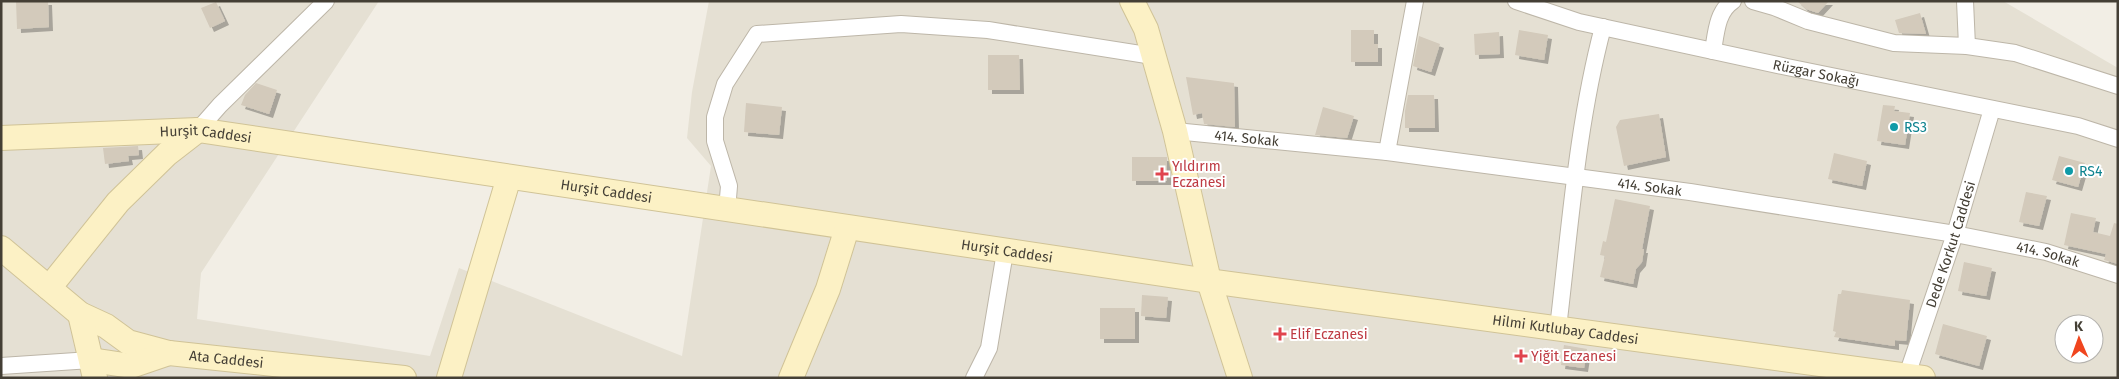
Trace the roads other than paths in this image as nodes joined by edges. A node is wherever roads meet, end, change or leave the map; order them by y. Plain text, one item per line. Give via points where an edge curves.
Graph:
1 (326, 1) edge
2 (1132, 1) edge
3 (1416, 1) edge
4 (1516, 1) edge
5 (1733, 1) edge
6 (1754, 1) edge
7 (1964, 1) edge
8 (1603, 27) junction
9 (1967, 46) junction
10 (1713, 51) junction
11 (1153, 56) junction
12 (2118, 86) edge
13 (1992, 109) junction
14 (198, 130) junction
15 (1175, 131) junction
16 (1, 138) edge
17 (2118, 139) edge
18 (1387, 152) junction
19 (1576, 176) junction
20 (509, 177) junction
21 (727, 210) junction
22 (847, 228) junction
23 (1954, 234) junction
24 (1, 248) edge
25 (1005, 252) junction
26 (2118, 275) edge
27 (1209, 281) junction
28 (49, 288) junction
29 (80, 314) junction
30 (1558, 328) junction
31 (128, 342) junction
32 (169, 354) junction
33 (1, 366) edge
34 (93, 369) edge
35 (132, 372) edge
36 (393, 377) edge
37 (1912, 377) edge
38 (448, 378) edge
39 (791, 378) edge
40 (974, 378) edge
41 (1240, 378) edge

1 - 14 street
2 - 11 street via 1146,29
3 - 18 street
4 - 8 street, Rüzgar Sokağı
5 - 10 street via 1726,6 1719,20
6 - 9 street via 1808,21 1894,43
7 - 9 street
8 - 10 street, Rüzgar Sokağı
8 - 19 street via 1588,93
9 - 12 street via 2015,53
10 - 13 street, Rüzgar Sokağı
11 - 15 street
11 - 21 street via 988,30 900,24 757,34 725,84 714,117 715,142 730,186
13 - 17 street, Rüzgar Sokağı via 2078,126
13 - 23 street, Dede Korkut Caddesi
14 - 16 street, Hurşit Caddesi
14 - 20 street, Hurşit Caddesi
14 - 28 street via 167,154 118,202
15 - 18 street, 414. Sokak
15 - 27 street
18 - 19 street, 414. Sokak
19 - 23 street, 414. Sokak
19 - 30 street
20 - 21 street, Hurşit Caddesi
20 - 38 street
21 - 22 street, Hurşit Caddesi
22 - 25 street, Hurşit Caddesi
22 - 39 street via 828,289
23 - 26 street, 414. Sokak via 2046,252
23 - 37 street, Dede Korkut Caddesi
24 - 28 street
25 - 27 street, Hurşit Caddesi
25 - 40 street via 989,348
27 - 30 street, Hilmi Kutlubay Caddesi
27 - 41 street
28 - 29 street
29 - 31 street via 106,326
29 - 34 street
30 - 37 street, Hilmi Kutlubay Caddesi
31 - 32 street
31 - 35 street
32 - 35 street
32 - 36 street, Ata Caddesi
33 - 34 street
34 - 35 street

